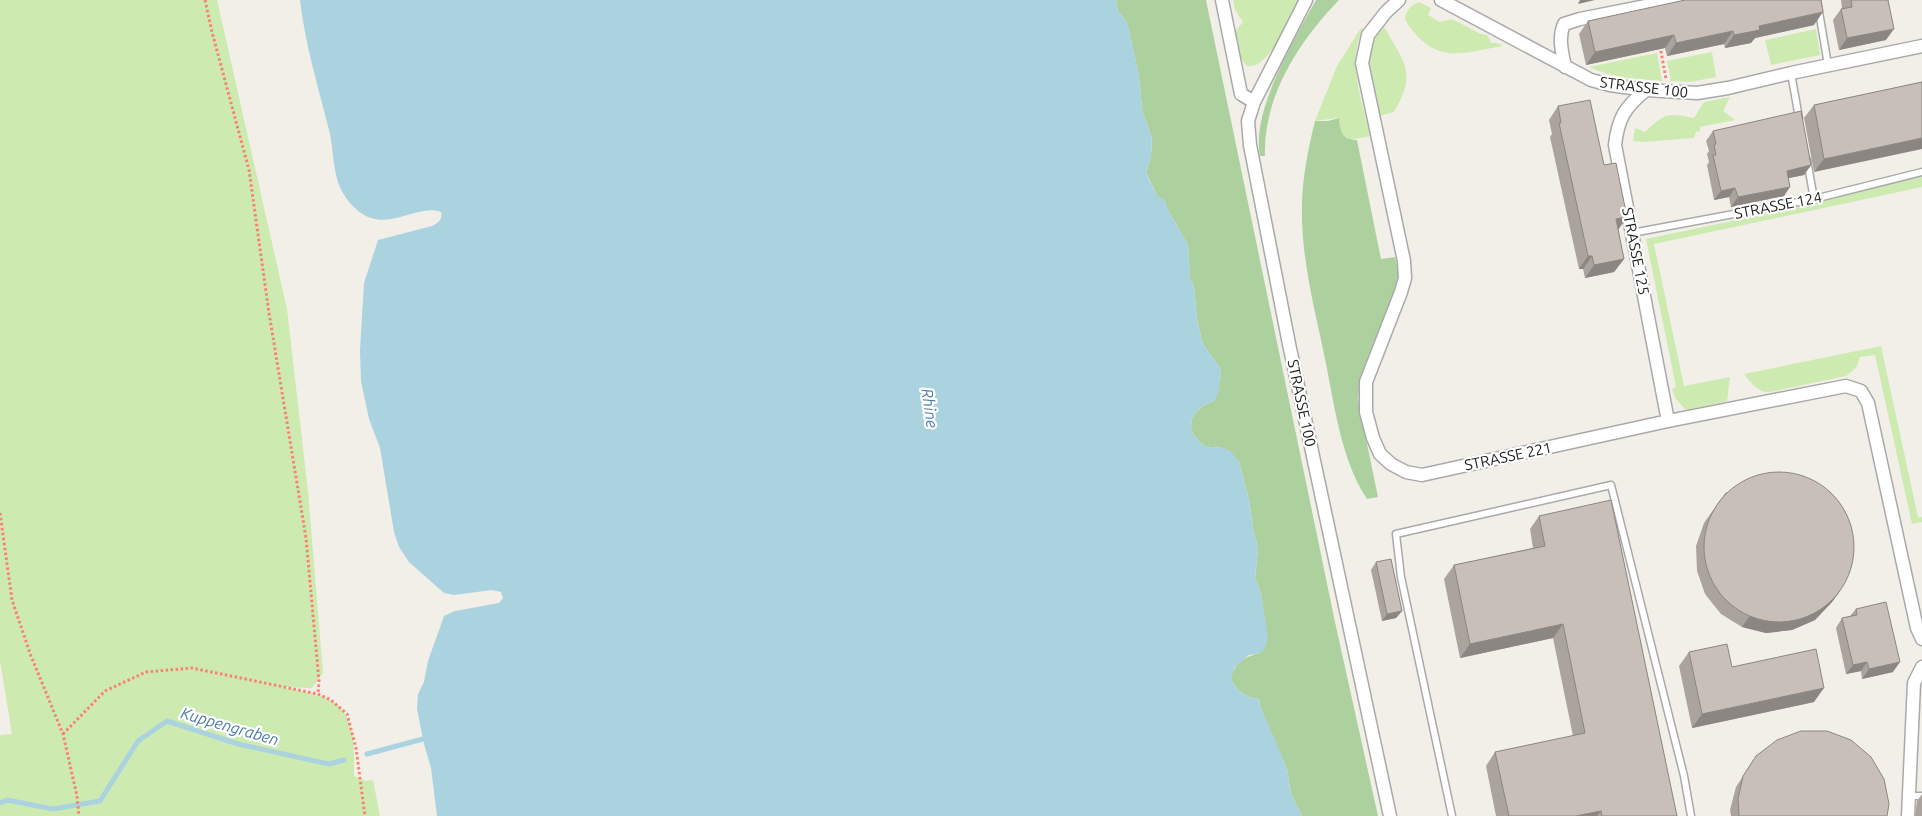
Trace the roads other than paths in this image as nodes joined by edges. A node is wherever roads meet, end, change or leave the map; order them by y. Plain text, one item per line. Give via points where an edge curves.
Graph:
1 (1222, 0) edge
2 (1306, 0) edge
3 (1399, 0) edge
4 (1441, 0) edge
5 (1676, 0) edge
6 (1816, 0) edge
7 (1922, 46) edge
8 (1828, 65) junction
9 (1565, 67) junction
10 (1791, 73) junction
11 (1646, 90) junction
12 (1254, 102) junction
13 (1800, 121) edge
14 (1805, 150) edge
15 (1922, 172) edge
16 (1814, 199) junction
17 (1632, 233) junction
18 (1668, 421) junction
19 (1922, 639) edge
20 (1922, 667) edge
21 (1909, 796) junction
22 (1922, 796) edge
23 (1390, 816) edge
24 (1452, 816) edge
25 (1691, 816) edge
26 (1908, 816) edge

1 - 12 street via 1241,94
2 - 12 street, STRASSE 100
3 - 18 street, STRASSE 221 via 1368,34 1362,63 1404,261 1401,292 1366,382 1366,412 1380,454 1406,472 1422,475
4 - 9 street, STRASSE 100
5 - 9 street via 1564,24 1560,42
6 - 8 lane
7 - 8 street, STRASSE 100
8 - 10 street, STRASSE 100
9 - 11 street, STRASSE 100 via 1592,80
10 - 11 street, STRASSE 100 via 1715,91
10 - 13 lane
11 - 17 street, STRASSE 125 via 1626,108 1616,131 1615,145
12 - 23 street, STRASSE 100 via 1248,121 1252,154 1289,344
14 - 16 lane
15 - 16 lane, STRASSE 124
16 - 17 lane, STRASSE 124
17 - 18 street, STRASSE 125
18 - 19 street, STRASSE 221 via 1846,386 1861,391 1868,403
20 - 21 street via 1914,683
21 - 22 lane
21 - 26 street
24 - 25 lane via 1396,534 1611,485 1682,766

